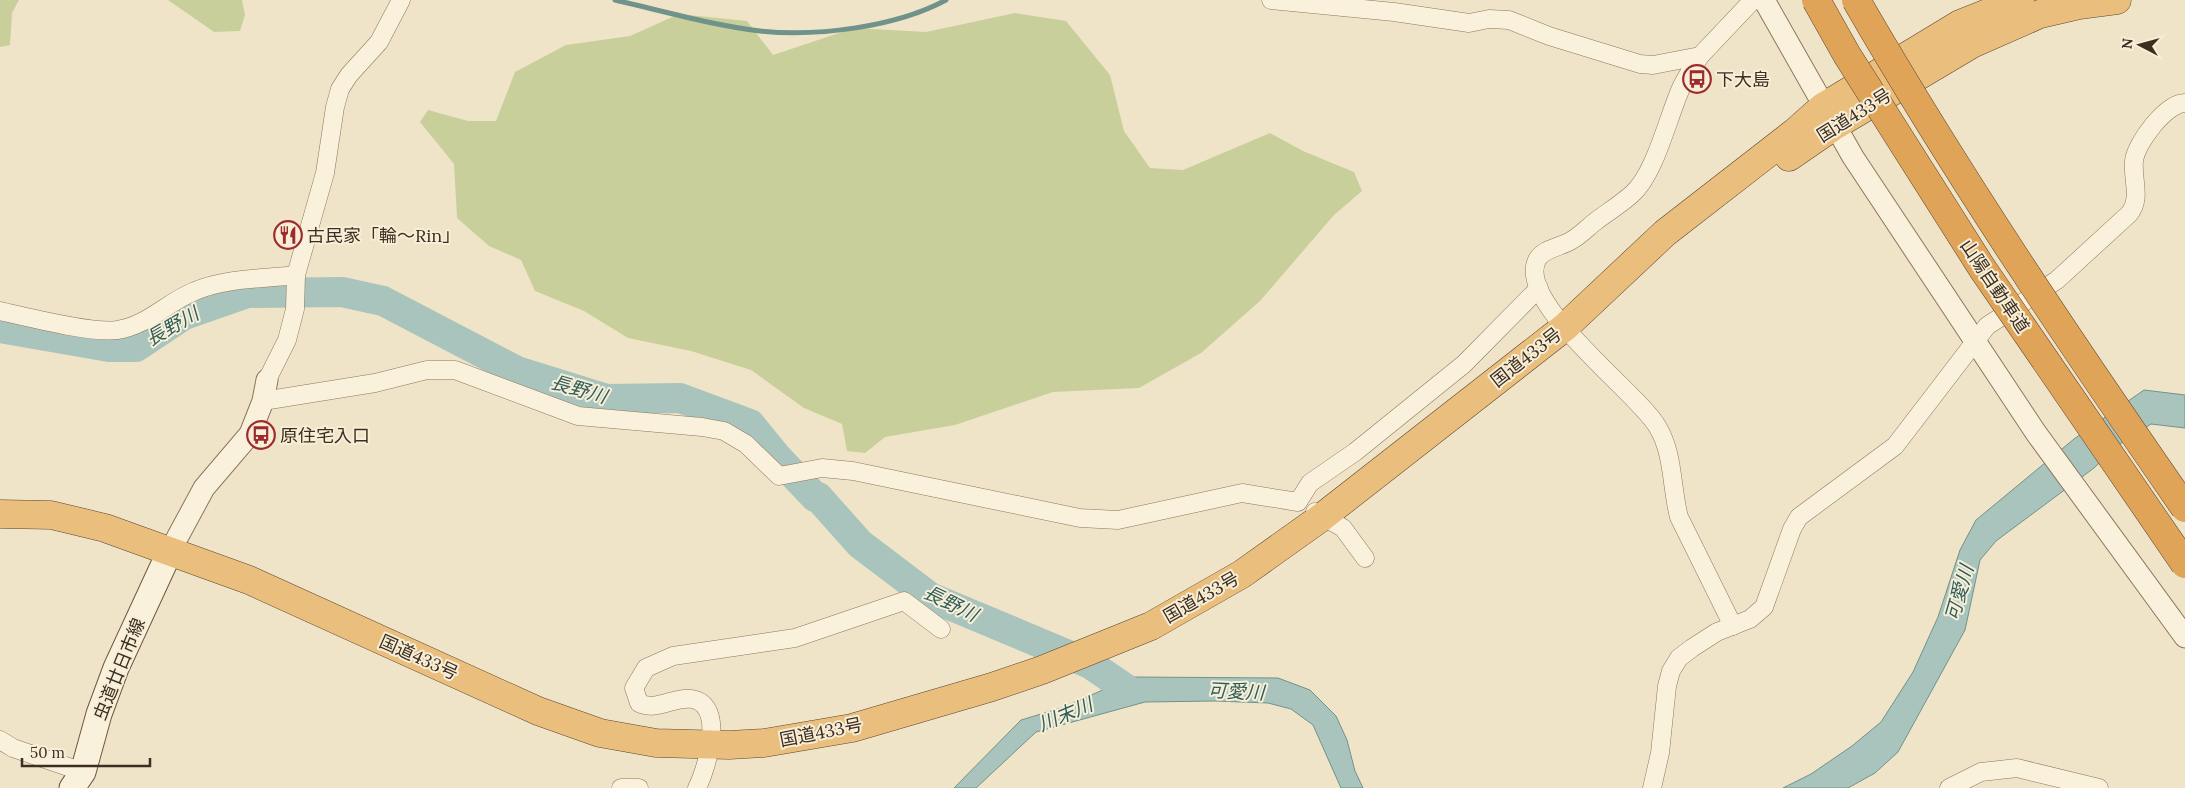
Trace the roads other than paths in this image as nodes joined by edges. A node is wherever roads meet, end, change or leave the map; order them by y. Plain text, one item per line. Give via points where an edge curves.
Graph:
1 (401, 0) edge
2 (1271, 0) edge
3 (1753, 0) edge
4 (1764, 0) edge
5 (1816, 0) edge
6 (1856, 0) edge
7 (2020, 0) edge
8 (2118, 0) edge
9 (1700, 56) junction
10 (2185, 103) edge
11 (1829, 116) junction
12 (295, 288) junction
13 (1538, 288) junction
14 (0, 311) edge
15 (1568, 324) junction
16 (1974, 341) junction
17 (267, 380) joint
18 (263, 401) junction
19 (1298, 502) junction
20 (2185, 508) edge
21 (0, 514) edge
22 (1322, 517) junction
23 (170, 551) junction
24 (1365, 558) dead end
25 (2185, 564) edge
26 (1733, 626) junction
27 (941, 629) dead end
28 (2185, 637) edge
29 (0, 740) edge
30 (708, 745) junction
31 (77, 780) edge
32 (621, 788) edge
33 (639, 788) edge
34 (697, 788) edge
35 (1652, 788) edge
36 (1948, 788) edge
37 (2099, 788) edge

1 - 12 street via 380,42 340,89 324,172
2 - 9 street via 1469,22 1509,20 1640,64 1653,65
3 - 9 street
4 - 11 street
5 - 25 highway, 山陽自動車道, bridge via 1847,55 1982,268
6 - 20 highway, 山陽自動車道, bridge via 1990,218
7 - 11 highway, 国道433号 via 1960,24
8 - 11 highway, 国道433号 via 2040,14
9 - 13 street via 1682,86 1650,168 1634,193 1572,240 1543,253 1534,272
10 - 16 street via 2172,105 2136,152 2136,202 2130,214 2057,280 1987,326
11 - 15 highway, 国道433号 via 1795,132 1665,233
11 - 16 street
12 - 14 street via 218,283 193,292 137,325 115,330
12 - 17 street via 287,340
13 - 15 street via 1548,306
13 - 19 street via 1464,364 1355,452 1310,483
15 - 22 highway, 国道433号
15 - 26 street via 1604,370 1656,424 1668,450 1679,517
16 - 26 street via 1896,446 1800,518 1792,530 1764,607 1758,614
16 - 28 street via 2036,433
17 - 18 street
18 - 19 street via 375,383 427,370 455,370 578,416 724,431 746,444 779,476 822,468 853,471 1080,518 1118,520 1242,493
18 - 23 street via 250,434 204,488
19 - 22 street
21 - 23 highway, 国道433号 via 51,515 78,520
22 - 24 street via 1343,528
22 - 30 highway, 国道433号 via 1286,545 1150,626 1023,676 852,728 764,743
23 - 30 highway, 国道433号 via 249,580 568,723 628,739
23 - 31 main road, 虫道廿日市線 via 116,668
26 - 35 street via 1692,648 1671,670
27 - 30 street via 904,601 795,638 691,652 646,668 634,688 639,703 646,707 690,699 700,702 708,709 712,721
29 - 31 street
30 - 34 street
32 - 33 street
36 - 37 street via 1981,772 2017,768

